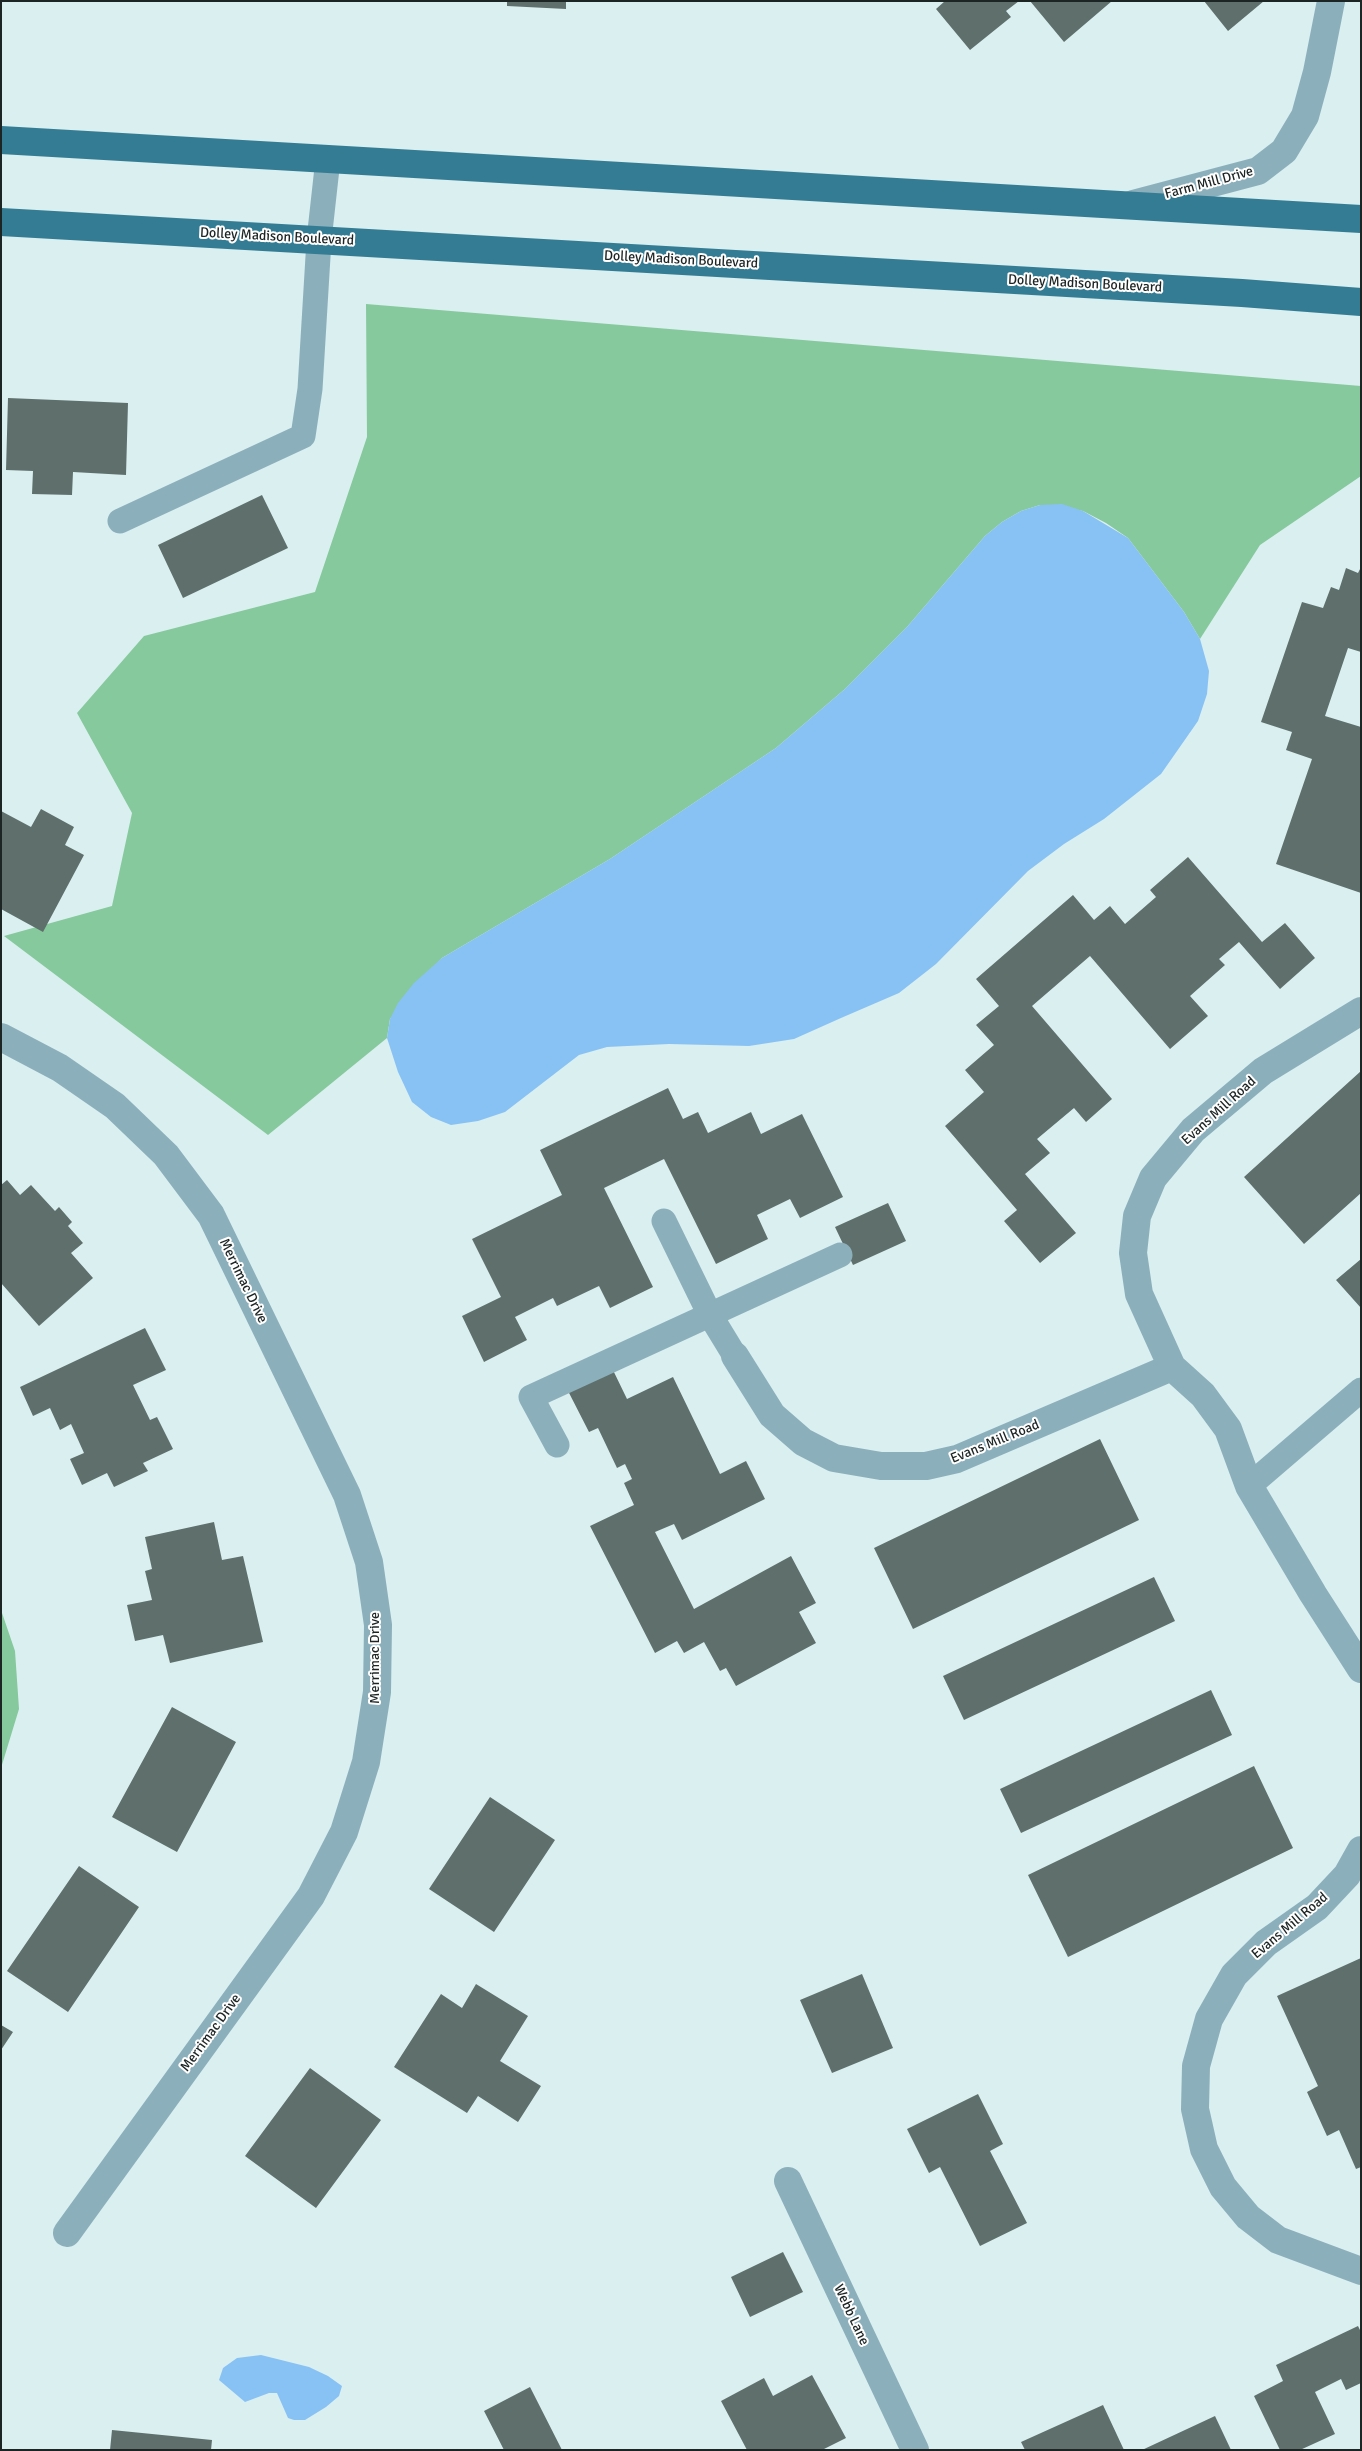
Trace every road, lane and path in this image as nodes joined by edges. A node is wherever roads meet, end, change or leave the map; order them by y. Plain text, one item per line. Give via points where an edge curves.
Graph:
1 (1331, 1) edge
2 (1, 140) edge
3 (328, 159) junction
4 (1120, 207) junction
5 (1361, 220) edge
6 (1, 222) edge
7 (319, 240) junction
8 (1361, 302) edge
9 (120, 521) dead end
10 (1361, 1011) edge
11 (1, 1037) edge
12 (664, 1222) dead end
13 (840, 1255) dead end
14 (710, 1315) junction
15 (735, 1356) joint
16 (1172, 1367) junction
17 (1361, 1390) edge
18 (556, 1445) dead end
19 (1249, 1486) junction
20 (1361, 1669) edge
21 (1361, 1850) edge
22 (788, 2181) dead end
23 (67, 2233) dead end
24 (1361, 2271) edge
25 (915, 2450) edge

1 - 4 street, Farm Mill Drive via 1305,116 1284,151 1258,171
2 - 3 main road
3 - 4 main road
3 - 7 lane
4 - 5 main road
6 - 7 main road, Dolley Madison Boulevard
7 - 8 main road, Dolley Madison Boulevard
7 - 9 lane via 310,389 303,436
10 - 16 street, Evans Mill Road via 1263,1071 1193,1130 1153,1178 1137,1216 1133,1253 1138,1294
11 - 23 street, Merrimac Drive via 60,1068 115,1106 166,1155 211,1216 347,1495 369,1562 378,1625 377,1692 366,1762 344,1832 311,1896
12 - 14 lane
13 - 14 lane
14 - 15 lane
14 - 18 lane via 531,1397
15 - 16 street, Evans Mill Road via 772,1415 803,1442 834,1458 881,1466 926,1466 958,1459
16 - 19 street, Evans Mill Road via 1203,1395 1228,1429
17 - 19 lane
19 - 20 street, Evans Mill Road
21 - 24 street, Evans Mill Road via 1347,1875 1317,1907 1266,1943 1234,1975 1209,2018 1196,2066 1195,2109 1204,2149 1222,2187 1248,2218 1278,2240
22 - 25 street, Webb Lane

